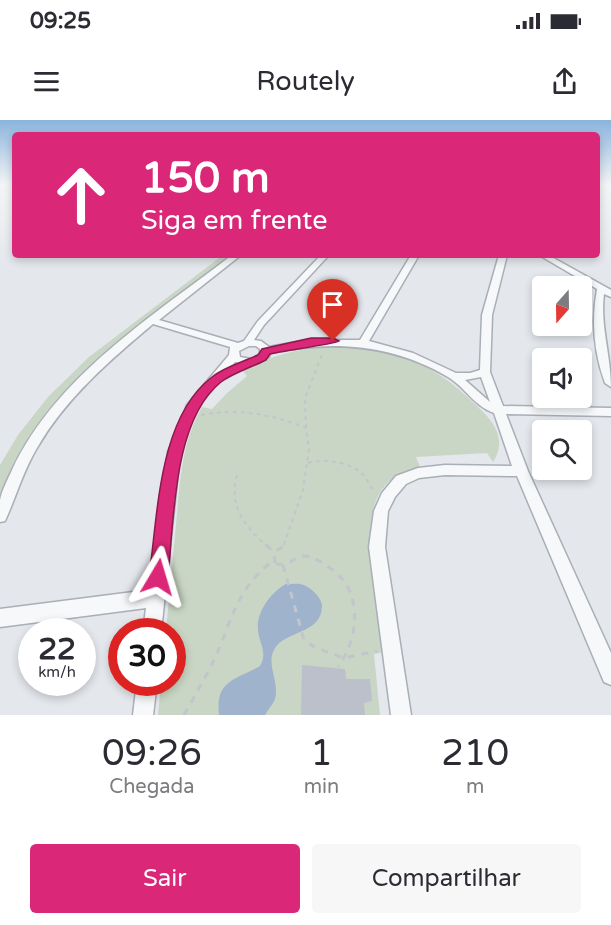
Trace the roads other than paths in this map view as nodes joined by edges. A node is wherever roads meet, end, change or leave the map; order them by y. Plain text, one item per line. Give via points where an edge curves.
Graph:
1 (233, 258) edge
2 (322, 258) edge
3 (413, 258) edge
4 (502, 258) edge
5 (548, 258) edge
6 (601, 288) junction
7 (611, 294) edge
8 (153, 321) junction
9 (364, 342) junction
10 (239, 348) junction
11 (266, 351) junction
12 (252, 362) junction
13 (485, 372) junction
14 (453, 376) junction
15 (217, 379) junction
16 (611, 383) edge
17 (497, 410) junction
18 (611, 412) edge
19 (521, 471) junction
20 (0, 516) edge
21 (156, 598) junction
22 (0, 618) edge
23 (154, 618) edge
24 (611, 675) edge
25 (145, 696) edge
26 (143, 715) edge
27 (401, 715) edge

1 - 8 street
2 - 10 street
3 - 9 street
4 - 13 street via 487,315
5 - 6 street
6 - 7 street
6 - 16 street via 601,345
8 - 10 street
8 - 20 street via 111,354 67,397 36,438
9 - 11 street via 329,341
9 - 14 street via 418,358
10 - 11 street via 258,343
10 - 12 street via 241,361
10 - 15 street
11 - 12 street via 262,358
12 - 15 street
13 - 14 street via 471,377
13 - 17 street
14 - 17 street via 489,408
15 - 21 street via 191,408 174,452
17 - 18 street
17 - 19 street
19 - 24 street
19 - 27 street via 418,473 401,480 387,498 381,511 377,547
21 - 22 street
21 - 23 street
25 - 26 street

